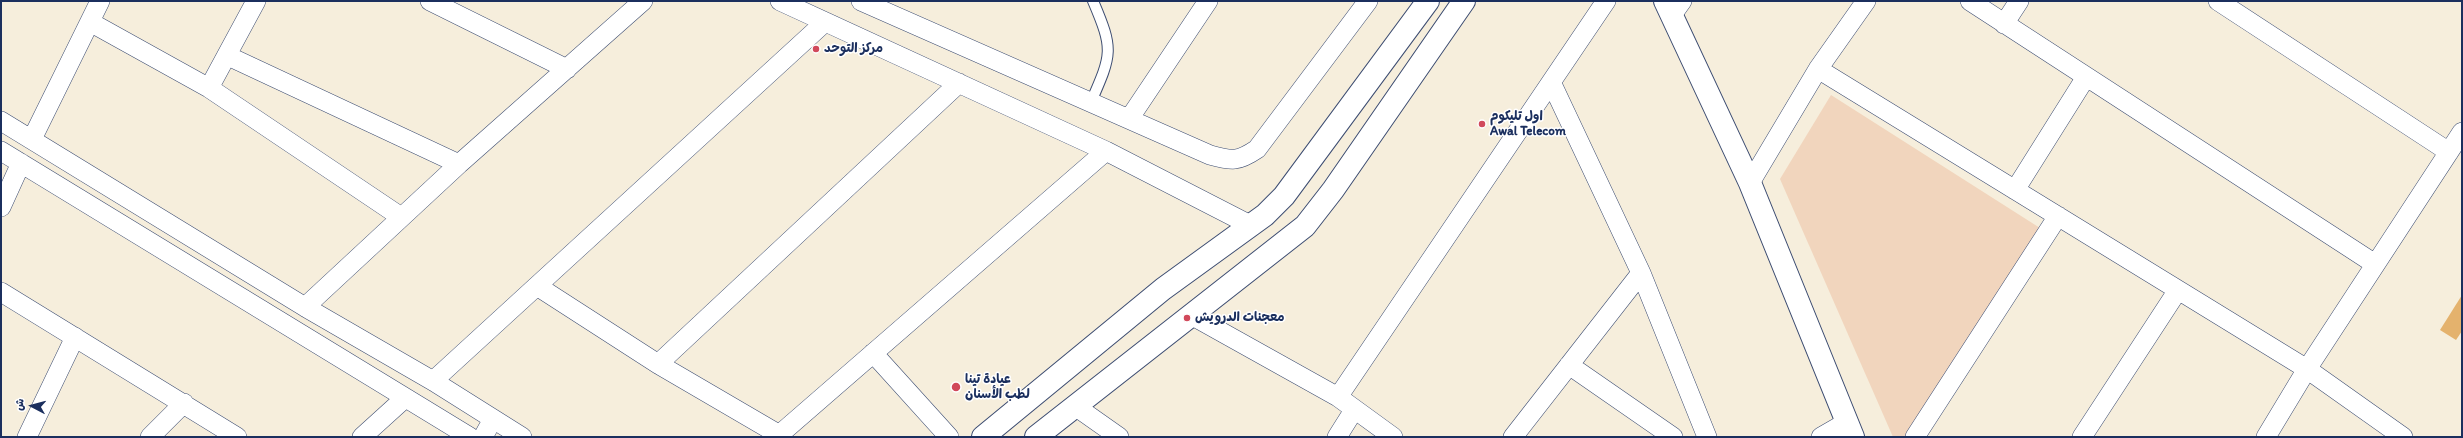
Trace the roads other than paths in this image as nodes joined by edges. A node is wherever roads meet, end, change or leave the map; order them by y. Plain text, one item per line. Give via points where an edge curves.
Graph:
1 (100, 1) edge
2 (256, 1) edge
3 (430, 1) edge
4 (643, 1) edge
5 (780, 1) edge
6 (861, 1) edge
7 (1093, 1) edge
8 (1208, 1) edge
9 (1368, 1) edge
10 (1428, 1) edge
11 (1464, 1) edge
12 (1606, 1) edge
13 (1866, 1) edge
14 (1970, 1) edge
15 (2019, 1) edge
16 (2218, 1) edge
17 (1673, 6) edge
18 (90, 22) junction
19 (825, 22) junction
20 (2004, 24) junction
21 (228, 56) junction
22 (567, 69) junction
23 (1818, 69) junction
24 (2086, 76) junction
25 (959, 83) junction
26 (1552, 84) junction
27 (208, 88) junction
28 (1091, 102) junction
29 (1129, 119) junction
30 (1, 121) edge
31 (2461, 134) edge
32 (32, 139) junction
33 (1, 151) edge
34 (1106, 151) junction
35 (2449, 152) junction
36 (21, 163) junction
37 (459, 164) junction
38 (1750, 183) junction
39 (2015, 190) junction
40 (1, 207) edge
41 (2058, 216) junction
42 (401, 217) junction
43 (1252, 226) junction
44 (202, 244) junction
45 (2375, 264) junction
46 (192, 267) junction
47 (1640, 273) junction
48 (537, 286) junction
49 (2178, 290) junction
50 (1, 292) edge
51 (305, 307) junction
52 (1191, 315) junction
53 (75, 337) junction
54 (873, 353) junction
55 (658, 364) junction
56 (1569, 365) junction
57 (2307, 369) junction
58 (433, 381) junction
59 (1048, 384) junction
60 (1338, 397) junction
61 (406, 398) junction
62 (184, 403) junction
63 (1075, 406) junction
64 (1354, 410) junction
65 (493, 419) junction
66 (1850, 430) edge
67 (781, 436) edge
68 (27, 437) edge
69 (150, 437) edge
70 (237, 437) edge
71 (362, 437) edge
72 (470, 437) edge
73 (483, 437) edge
74 (522, 437) edge
75 (949, 437) edge
76 (983, 437) edge
77 (1036, 437) edge
78 (1119, 437) edge
79 (1337, 437) edge
80 (1393, 437) edge
81 (1512, 437) edge
82 (1673, 437) edge
83 (1707, 437) edge
84 (1821, 437) edge
85 (1915, 437) edge
86 (2082, 437) edge
87 (2266, 437) edge
88 (2403, 437) edge

1 - 18 street
2 - 21 street
3 - 22 street
4 - 22 street
5 - 19 street
6 - 28 street
7 - 28 lane via 1107,35 1108,53 1105,70
8 - 29 street
9 - 29 street via 1269,135 1257,150 1244,158 1231,160 1210,155
10 - 43 street via 1284,196
11 - 52 street via 1333,190 1305,226
12 - 26 street
13 - 23 street
14 - 20 street
15 - 20 street
16 - 35 street
17 - 38 street
18 - 27 street
18 - 32 street
19 - 25 street
19 - 48 street
20 - 24 street
21 - 27 street
21 - 37 street
22 - 37 street
23 - 38 street
23 - 39 street
24 - 39 street
24 - 45 street
25 - 34 street
25 - 55 street
26 - 47 street
26 - 60 street
27 - 42 street
28 - 29 street
30 - 32 street
31 - 35 street
32 - 44 street
33 - 36 street
34 - 43 street
34 - 54 street
35 - 45 street
36 - 40 street
36 - 46 street
37 - 42 street
38 - 66 street
39 - 41 street
41 - 49 street
41 - 85 street
42 - 51 street
43 - 59 street via 1163,289
44 - 46 street
44 - 51 street
45 - 57 street
46 - 61 street
47 - 56 street
47 - 83 street
48 - 55 street
48 - 58 street
49 - 57 street
49 - 86 street
50 - 53 street
51 - 58 street
52 - 60 street
52 - 63 street
53 - 62 street
53 - 68 street
54 - 67 street
54 - 75 street
55 - 67 street
56 - 81 street
56 - 82 street
57 - 87 street
57 - 88 street
58 - 65 street
59 - 63 street
59 - 76 street
60 - 64 street
61 - 71 street
61 - 72 street
62 - 69 street
62 - 70 street
63 - 77 street
63 - 78 street
64 - 79 street
64 - 80 street
65 - 73 street
65 - 74 street
66 - 84 street

